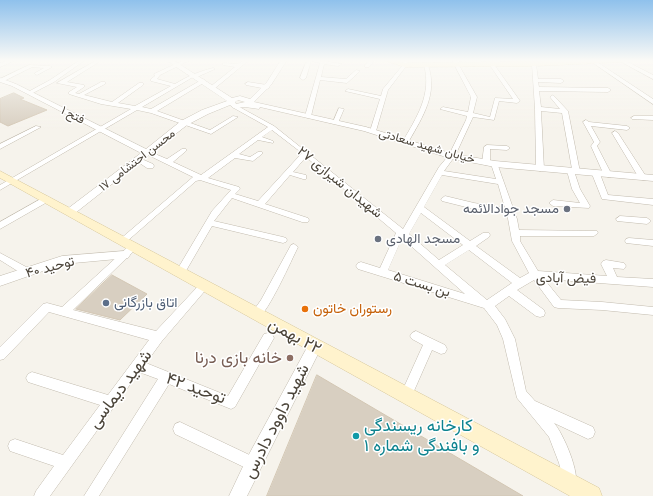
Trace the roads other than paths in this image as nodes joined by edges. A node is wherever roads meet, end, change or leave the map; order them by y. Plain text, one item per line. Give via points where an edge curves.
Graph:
1 (8, 83) edge
2 (44, 83) edge
3 (62, 83) edge
4 (103, 83) dead end
5 (166, 83) edge
6 (178, 83) edge
7 (199, 83) edge
8 (206, 83) edge
9 (220, 83) edge
10 (269, 83) edge
11 (316, 83) edge
12 (390, 83) edge
13 (431, 83) edge
14 (467, 83) edge
15 (504, 83) edge
16 (535, 83) edge
17 (625, 83) edge
18 (141, 84) dead end
19 (248, 84) dead end
20 (174, 85) junction
21 (266, 88) junction
22 (214, 89) junction
23 (536, 89) junction
24 (608, 90) dead end
25 (29, 93) junction
26 (80, 95) junction
27 (553, 97) dead end
28 (383, 98) junction
29 (345, 99) dead end
30 (241, 102) junction
31 (653, 102) edge
32 (113, 104) junction
33 (135, 107) junction
34 (341, 109) dead end
35 (443, 109) dead end
36 (538, 109) junction
37 (152, 111) junction
38 (565, 111) junction
39 (308, 116) junction
40 (235, 117) dead end
41 (470, 117) junction
42 (634, 118) dead end
43 (653, 118) edge
44 (336, 122) junction
45 (184, 123) junction
46 (489, 124) dead end
47 (272, 127) junction
48 (38, 128) dead end
49 (627, 128) dead end
50 (101, 129) junction
51 (373, 131) junction
52 (616, 133) dead end
53 (258, 138) junction
54 (406, 141) junction
55 (271, 142) dead end
56 (0, 147) edge
57 (507, 148) dead end
58 (184, 150) dead end
59 (146, 152) junction
60 (260, 153) dead end
61 (306, 153) junction
62 (234, 155) junction
63 (452, 156) junction
64 (137, 159) junction
65 (168, 162) junction
66 (486, 163) junction
67 (495, 164) junction
68 (150, 166) dead end
69 (540, 169) junction
70 (574, 172) junction
71 (289, 173) junction
72 (440, 173) junction
73 (596, 174) junction
74 (608, 175) junction
75 (199, 177) junction
76 (303, 177) dead end
77 (643, 178) junction
78 (653, 178) edge
79 (4, 181) edge
80 (501, 182) junction
81 (230, 195) junction
82 (445, 199) dead end
83 (46, 200) junction
84 (653, 202) edge
85 (553, 203) dead end
86 (259, 205) junction
87 (420, 208) junction
88 (510, 211) junction
89 (70, 212) junction
90 (620, 219) dead end
91 (305, 220) dead end
92 (647, 221) dead end
93 (210, 223) junction
94 (0, 226) edge
95 (402, 233) junction
96 (515, 233) junction
97 (594, 233) dead end
98 (486, 235) dead end
99 (283, 240) dead end
100 (629, 241) dead end
101 (653, 243) edge
102 (469, 245) junction
103 (294, 247) dead end
104 (126, 248) junction
105 (0, 256) edge
106 (438, 265) junction
107 (361, 266) dead end
108 (621, 266) dead end
109 (27, 272) junction
110 (382, 272) junction
111 (180, 273) junction
112 (535, 275) junction
113 (613, 279) junction
114 (0, 281) edge
115 (519, 283) junction
116 (653, 283) edge
117 (204, 286) junction
118 (508, 290) junction
119 (485, 304) junction
120 (653, 311) edge
121 (64, 312) junction
122 (540, 313) dead end
123 (256, 314) junction
124 (416, 336) dead end
125 (158, 337) junction
126 (268, 338) dead end
127 (429, 342) junction
128 (315, 346) junction
129 (441, 349) dead end
130 (0, 355) edge
131 (137, 365) junction
132 (167, 377) junction
133 (32, 378) dead end
134 (406, 396) junction
135 (110, 402) junction
136 (532, 406) junction
137 (180, 429) dead end
138 (588, 432) dead end
139 (16, 446) dead end
140 (65, 463) junction
141 (253, 464) junction
142 (570, 485) junction
143 (41, 496) edge
144 (91, 496) edge
145 (238, 496) edge
146 (591, 496) edge

1 - 25 street, فتح ۱
2 - 25 street
3 - 26 street via 82,86 71,93
4 - 26 street
5 - 20 street
6 - 20 street
7 - 37 street
8 - 22 street
9 - 22 street
10 - 21 street
11 - 39 street
12 - 28 street
13 - 54 street via 428,100
14 - 41 street via 474,97
15 - 41 street via 517,101 497,99 492,119
16 - 23 street
17 - 31 street
18 - 32 street
19 - 21 street
20 - 33 street
21 - 30 street
22 - 30 street
23 - 24 street
23 - 36 street
25 - 50 street, فتح ۱
26 - 32 street
27 - 38 street
28 - 29 street via 349,89
28 - 51 street
30 - 39 street, خیابان شهید سعادتی
30 - 45 street, محسن احتشامی ۱۷ via 205,112
30 - 47 street, شهیدان شیرازی ۲۷
32 - 33 street
33 - 37 street
33 - 50 street
34 - 44 street
35 - 41 street
36 - 38 street
36 - 69 street
37 - 45 street
38 - 70 street
39 - 44 street, خیابان شهید سعادتی
40 - 45 street via 211,132
41 - 46 street
41 - 63 street
42 - 43 street
44 - 51 street, خیابان شهید سعادتی
45 - 59 street, محسن احتشامی ۱۷
47 - 53 street
47 - 61 street, شهیدان شیرازی ۲۷
48 - 56 street
49 - 74 street via 587,123 597,142 594,146
50 - 59 street, فتح ۱
50 - 79 street
51 - 54 street, خیابان شهید سعادتی
52 - 77 street
53 - 55 street
53 - 62 street
54 - 63 street, خیابان شهید سعادتی
57 - 66 street via 487,147
58 - 65 street
59 - 64 street, محسن احتشامی ۱۷
59 - 65 street
60 - 62 street via 251,160
61 - 71 street
61 - 95 street, شهیدان شیرازی ۲۷
62 - 75 street via 206,176
63 - 66 street, خیابان شهید سعادتی
63 - 72 street
64 - 68 street
64 - 89 street, محسن احتشامی ۱۷
65 - 75 street
66 - 67 street, خیابان شهید سعادتی
67 - 69 street, خیابان شهید سعادتی
67 - 80 street
69 - 70 street, خیابان شهید سعادتی
70 - 73 street, خیابان شهید سعادتی
70 - 85 street via 576,189 586,206
71 - 76 street
71 - 86 street
72 - 80 street
72 - 87 street
73 - 74 street, خیابان شهید سعادتی
73 - 84 street via 605,197
74 - 77 street, خیابان شهید سعادتی
75 - 81 street via 236,189
75 - 104 street via 193,179
77 - 78 street, خیابان شهید سعادتی
79 - 83 main road, ٢٢ بهمن
80 - 88 street
81 - 86 street
81 - 93 street
82 - 88 street
83 - 89 main road, ٢٢ بهمن
83 - 94 street
86 - 91 street
87 - 95 street
87 - 102 street
88 - 96 street
89 - 104 main road, ٢٢ بهمن
90 - 92 street
93 - 99 street
93 - 111 street
95 - 106 street, شهیدان شیرازی ۲۷
95 - 110 street
96 - 97 street
96 - 112 street via 516,241
98 - 102 street
100 - 101 street
102 - 106 street
102 - 115 street
103 - 123 street via 265,303
104 - 109 street, توحید ۴۰ via 62,260
104 - 111 main road, ٢٢ بهمن
104 - 121 street
105 - 109 street
106 - 119 street, شهیدان شیرازی ۲۷
107 - 110 street, بن بست ۵
108 - 113 street via 606,264
109 - 114 street, توحید ۴۰
110 - 119 street, بن بست ۵
111 - 117 main road, ٢٢ بهمن
112 - 113 street, فیض آبادی
112 - 115 street, فیض آبادی
112 - 120 street via 558,304
113 - 116 street, فیض آبادی
115 - 118 street, فیض آبادی
117 - 123 main road, ٢٢ بهمن
117 - 125 street, شهید دیماسی
118 - 119 street, فیض آبادی
118 - 122 street
119 - 136 street, شهیدان شیرازی ۲۷ via 501,322 509,339 521,394
121 - 125 street
121 - 130 street via 47,307
123 - 128 main road, ٢٢ بهمن
124 - 127 street
125 - 131 street, شهید دیماسی
126 - 132 street, توحید ۴۲ via 231,403
127 - 129 street
127 - 134 street
128 - 134 main road, ٢٢ بهمن
128 - 141 street, شهید داوود دادرس
131 - 132 street, توحید ۴۲
131 - 135 street, شهید دیماسی
132 - 144 street
133 - 135 street
134 - 142 main road, ٢٢ بهمن
135 - 140 street, شهید دیماسی
136 - 138 street
136 - 142 street, شهیدان شیرازی ۲۷ via 554,433 566,464
137 - 141 street
139 - 140 street
140 - 143 street, شهید دیماسی
141 - 145 street, شهید داوود دادرس
142 - 146 main road, ٢٢ بهمن

